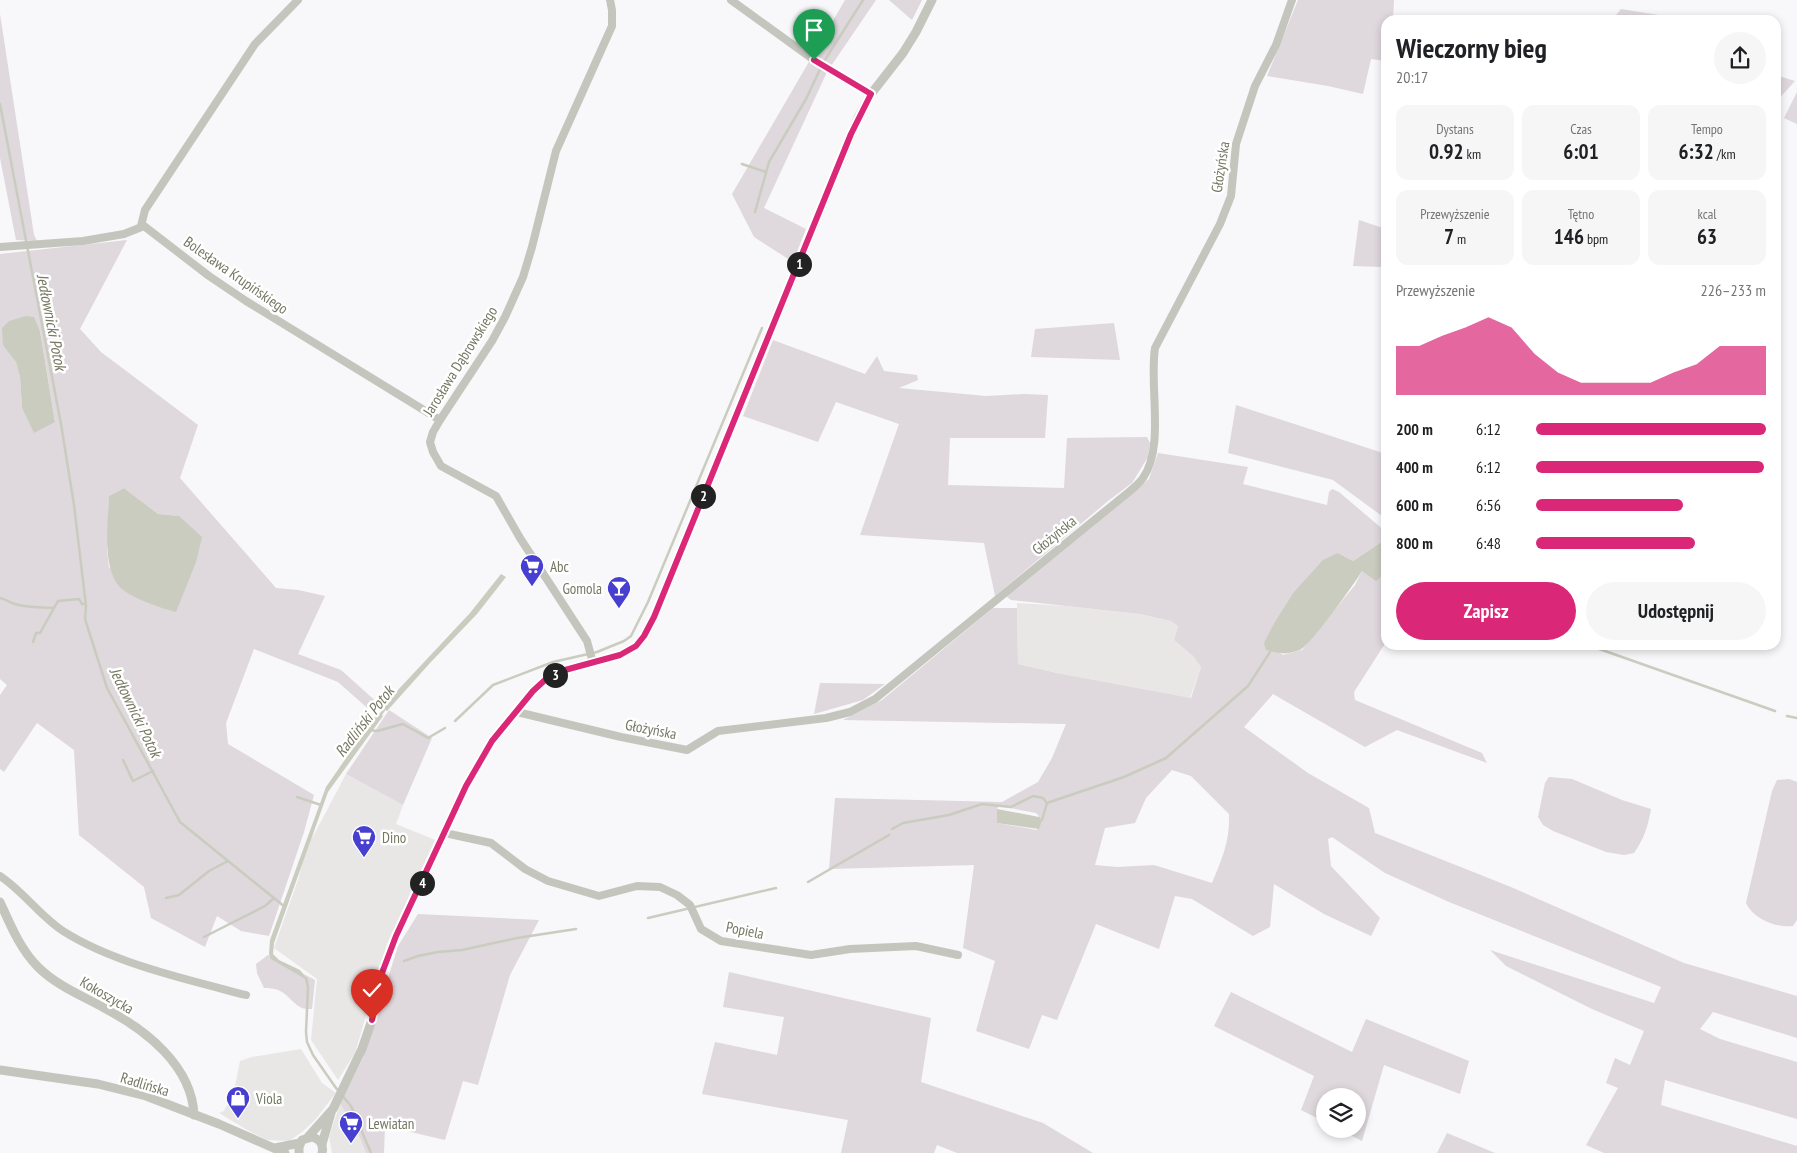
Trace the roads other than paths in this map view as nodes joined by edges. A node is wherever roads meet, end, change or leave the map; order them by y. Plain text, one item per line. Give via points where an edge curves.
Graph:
1 (298, 0) edge
2 (610, 0) edge
3 (731, 0) edge
4 (932, 0) edge
5 (1292, 0) edge
6 (871, 94) junction
7 (141, 226) junction
8 (0, 247) edge
9 (440, 420) junction
10 (591, 655) junction
11 (517, 712) junction
12 (445, 833) junction
13 (0, 876) edge
14 (0, 902) edge
15 (958, 955) dead end
16 (246, 995) dead end
17 (0, 1070) edge
18 (335, 1106) junction
19 (194, 1115) junction
20 (308, 1137) junction
21 (300, 1143) junction
22 (275, 1148) junction
23 (323, 1150) edge
24 (285, 1153) edge
25 (300, 1153) edge

1 - 7 street via 255,44 145,210
2 - 9 street, Jarosława Dąbrowskiego via 612,26 556,151 522,278 492,341
3 - 6 street via 814,60
4 - 6 street via 903,53
5 - 11 street, Głożyńska via 1276,45 1255,86 1236,144 1231,196 1220,224 1155,348 1152,364 1154,452 1143,478 875,699 850,712 826,718 718,731 687,750
6 - 10 street via 851,134 654,617 636,646 620,655
7 - 8 street via 124,234 83,241
7 - 9 street, Bolesława Krupińskiego via 246,301
9 - 10 street, Jarosława Dąbrowskiego via 430,442 441,466 496,496 587,641
10 - 11 street via 546,679
11 - 12 street via 492,741 476,767
12 - 15 street, Popiela via 491,843 548,881 599,896 637,886 660,887 677,895 691,908 701,929 721,941 811,955 850,949 916,946
12 - 18 street via 396,936 382,973 362,1049
13 - 16 street via 62,930 88,944 165,974
14 - 19 street, Kokoszycka via 11,928 38,967 60,984 134,1026 166,1052 192,1095
17 - 19 street, Radlińska via 98,1084 146,1096
18 - 20 street
18 - 23 street
19 - 22 street, Radlińska
20 - 21 street
20 - 23 street via 318,1139
21 - 22 street
21 - 25 street
22 - 24 street, Radlińska

